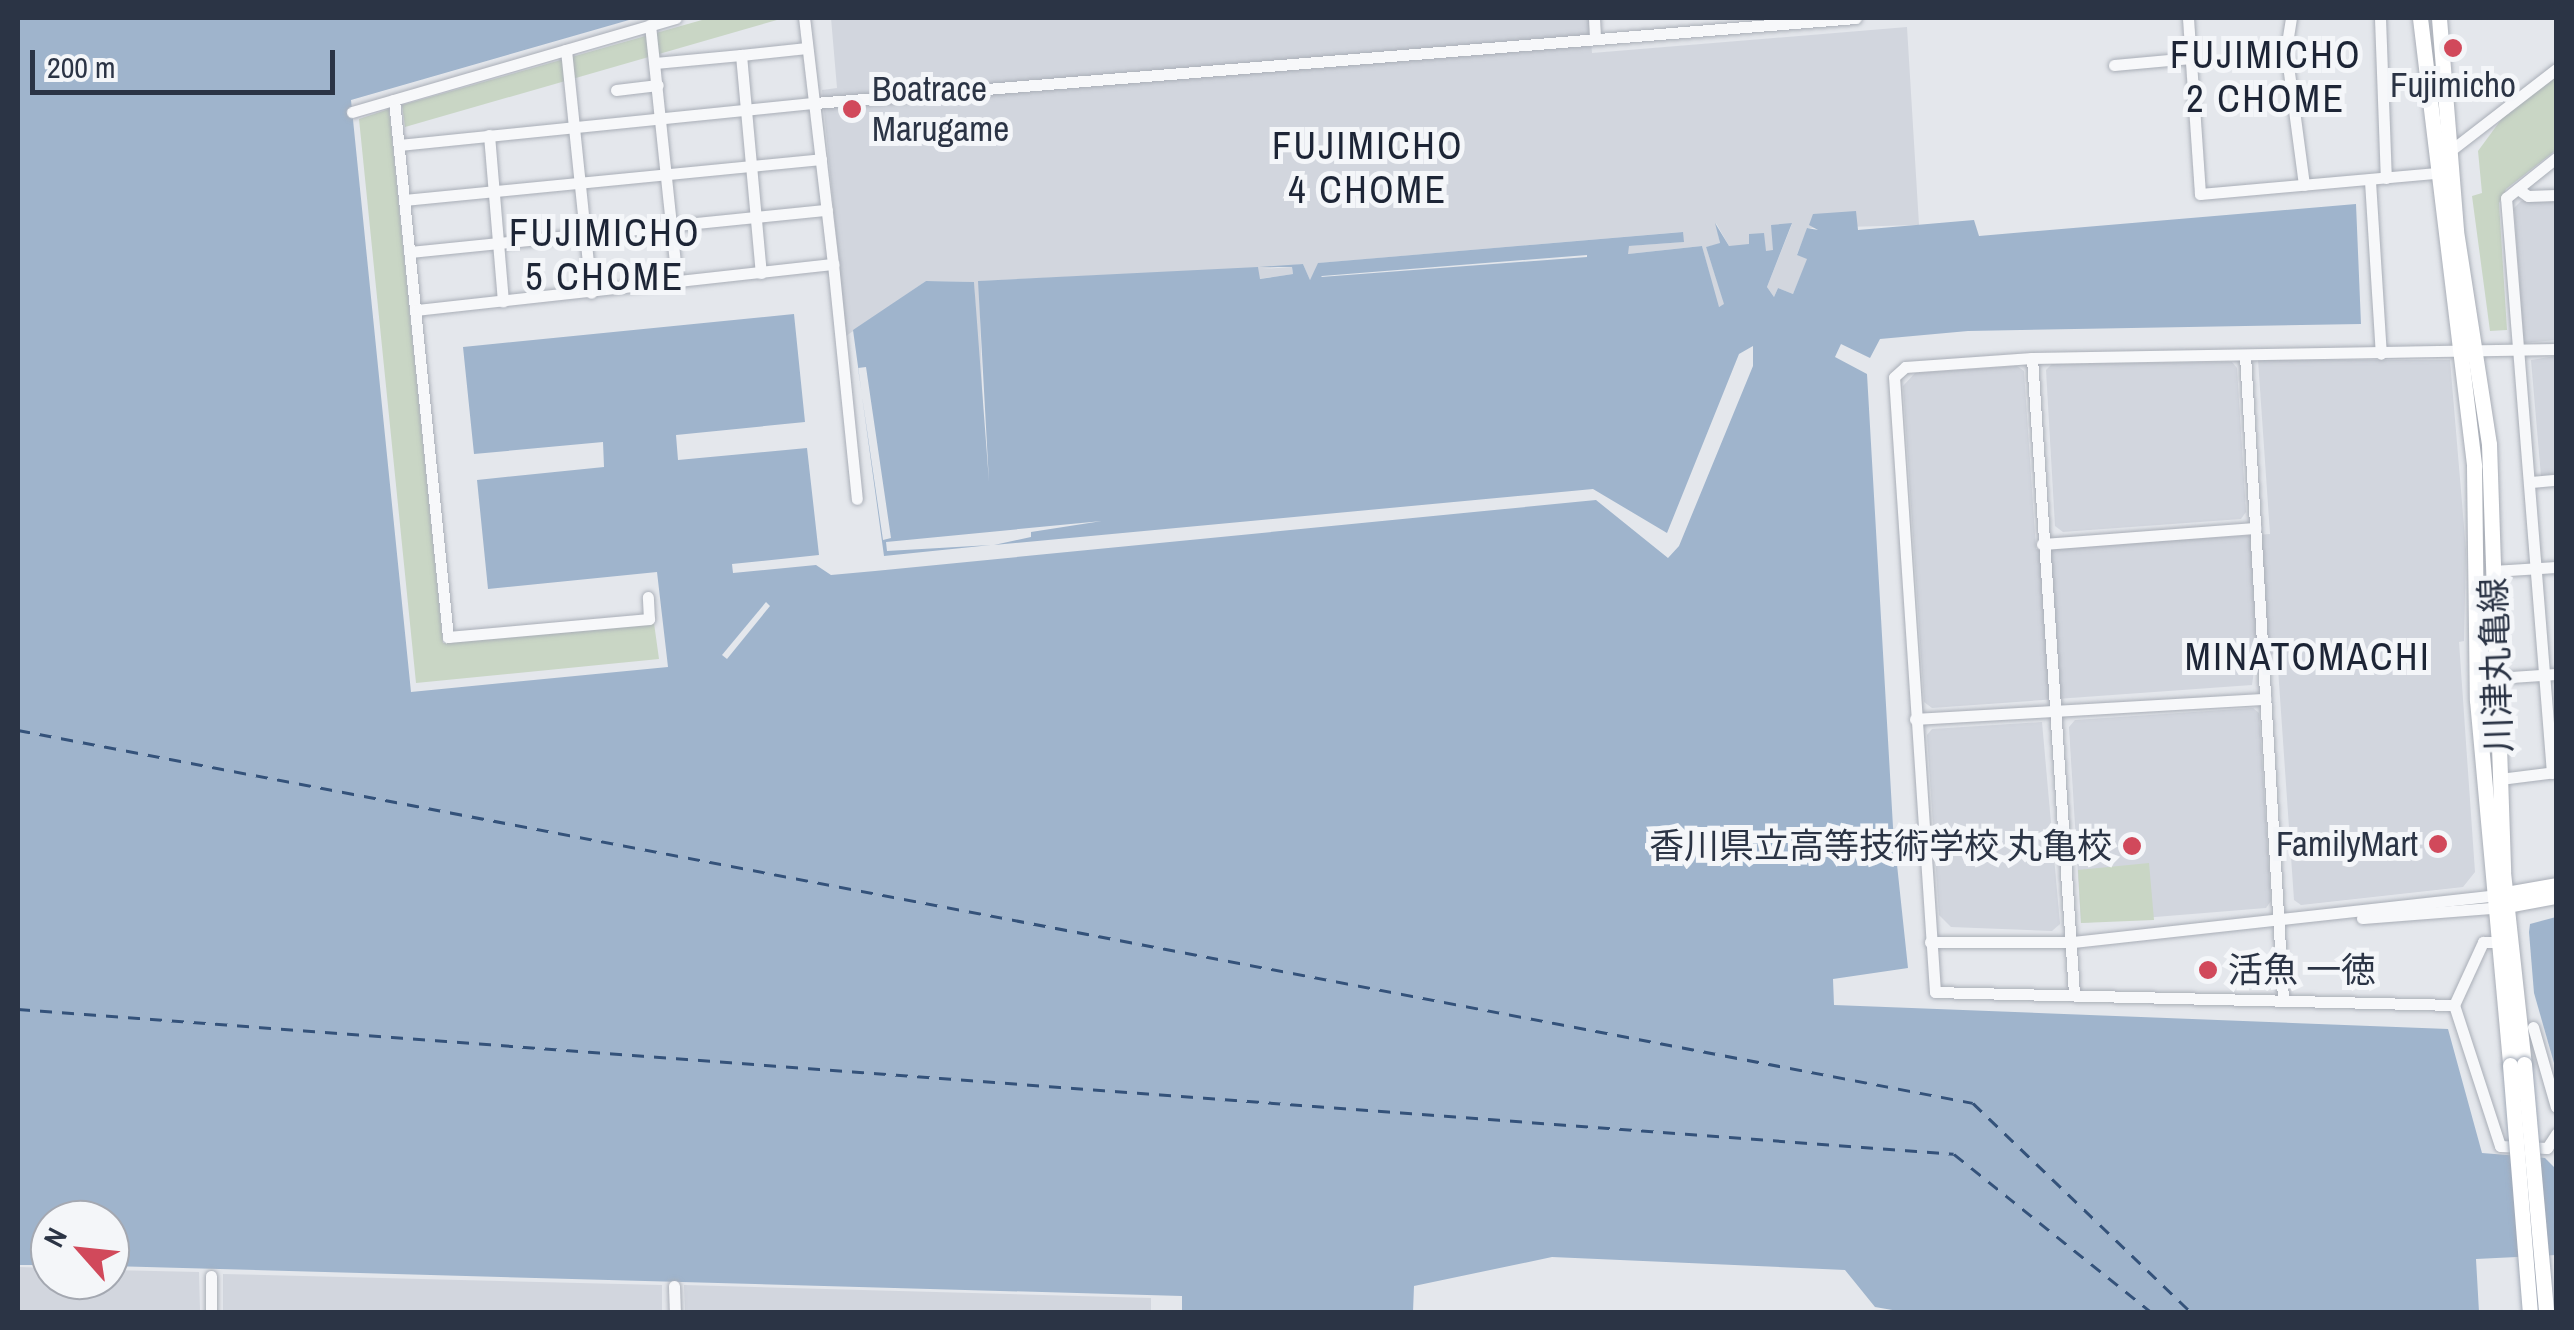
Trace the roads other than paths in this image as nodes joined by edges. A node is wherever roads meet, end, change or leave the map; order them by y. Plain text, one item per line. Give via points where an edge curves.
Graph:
1 (676, 18) edge
2 (804, 18) edge
3 (1594, 18) edge
4 (1856, 18) edge
5 (2188, 18) edge
6 (2291, 18) edge
7 (2380, 18) edge
8 (2420, 18) edge
9 (2439, 18) edge
10 (650, 25) junction
11 (1595, 39) junction
12 (807, 48) junction
13 (566, 50) junction
14 (741, 55) junction
15 (2190, 58) junction
16 (655, 64) junction
17 (2114, 65) dead end
18 (2556, 69) edge
19 (658, 85) junction
20 (616, 90) dead end
21 (394, 100) junction
22 (815, 103) junction
23 (745, 110) junction
24 (352, 112) dead end
25 (661, 118) junction
26 (574, 128) junction
27 (489, 135) junction
28 (399, 145) junction
29 (2450, 152) junction
30 (821, 158) junction
31 (2556, 158) edge
32 (750, 166) junction
33 (2434, 173) junction
34 (666, 174) junction
35 (2386, 178) junction
36 (2370, 181) junction
37 (579, 182) junction
38 (2304, 185) junction
39 (2518, 189) junction
40 (494, 191) junction
41 (2556, 194) edge
42 (404, 200) junction
43 (827, 210) junction
44 (756, 218) junction
45 (671, 226) junction
46 (584, 234) junction
47 (498, 242) junction
48 (410, 252) junction
49 (832, 264) junction
50 (761, 274) junction
51 (677, 284) junction
52 (591, 293) junction
53 (503, 301) junction
54 (416, 310) junction
55 (2556, 348) edge
56 (2522, 351) junction
57 (2468, 353) junction
58 (2381, 354) junction
59 (2246, 355) junction
60 (2032, 358) junction
61 (2556, 480) edge
62 (2531, 482) junction
63 (858, 500) dead end
64 (2255, 528) junction
65 (2042, 544) junction
66 (2556, 567) edge
67 (2537, 569) junction
68 (2494, 571) junction
69 (648, 597) dead end
70 (2551, 674) edge
71 (2496, 678) junction
72 (2265, 700) junction
73 (2051, 710) junction
74 (1915, 718) junction
75 (2554, 773) edge
76 (2500, 779) junction
77 (2556, 885) edge
78 (2556, 896) edge
79 (2498, 901) junction
80 (2281, 920) junction
81 (1930, 942) junction
82 (2073, 942) junction
83 (2496, 942) junction
84 (2074, 994) junction
85 (2283, 999) junction
86 (2454, 1005) junction
87 (2533, 1027) dead end
88 (2517, 1065) junction
89 (2556, 1107) edge
90 (2556, 1134) edge
91 (211, 1276) dead end
92 (674, 1286) dead end
93 (212, 1312) edge
94 (674, 1312) edge
95 (2530, 1312) edge
96 (2546, 1312) edge

1 - 10 street
2 - 12 street
3 - 11 street
4 - 11 street
5 - 15 street
6 - 38 street via 2286,50
7 - 35 street
8 - 33 main road, 川津丸亀線
9 - 29 main road, 川津丸亀線
10 - 13 street
10 - 16 street
11 - 22 street
12 - 14 street
12 - 22 street
13 - 21 street
13 - 26 street
14 - 16 street
14 - 23 street
15 - 17 street
15 - 38 street via 2200,194
16 - 19 street
18 - 29 street
19 - 20 street
19 - 25 street
21 - 24 street
21 - 28 street
22 - 23 street
22 - 30 street
23 - 25 street
23 - 32 street
25 - 26 street
25 - 34 street
26 - 27 street
26 - 37 street
27 - 28 street
27 - 40 street
28 - 42 street
29 - 57 main road, 川津丸亀線
30 - 32 street
30 - 43 street
31 - 39 street
32 - 34 street
32 - 44 street
33 - 35 street
33 - 57 main road, 川津丸亀線
34 - 37 street
34 - 45 street
35 - 36 street
36 - 38 street
36 - 58 street
37 - 40 street
37 - 46 street
39 - 41 street via 2528,196
39 - 56 street via 2506,198 2514,337
40 - 42 street
40 - 47 street
42 - 48 street
43 - 44 street
43 - 49 street
44 - 45 street
44 - 50 street
45 - 46 street
45 - 51 street
46 - 47 street
46 - 52 street
47 - 48 street
47 - 53 street
48 - 54 street
49 - 50 street
49 - 63 street
50 - 51 street
51 - 52 street
52 - 53 street
53 - 54 street
54 - 69 street via 448,638 649,620
55 - 56 street
56 - 57 street
56 - 62 street
57 - 58 street
57 - 68 main road, 川津丸亀線 via 2489,444
57 - 79 main road, 川津丸亀線 via 2477,700
58 - 59 street
59 - 60 street
59 - 64 street
60 - 65 street
60 - 74 street via 1905,367 1894,377
61 - 62 street
62 - 67 street
64 - 65 street
64 - 72 street
65 - 73 street
66 - 67 street
67 - 68 street
67 - 70 street
68 - 71 main road, 川津丸亀線
70 - 71 street
70 - 75 street
71 - 76 main road, 川津丸亀線
72 - 73 street
72 - 80 street
73 - 74 street
73 - 82 street
74 - 81 street
75 - 76 street
76 - 79 main road, 川津丸亀線
77 - 79 main road
78 - 79 main road
79 - 80 street
79 - 83 main road, 川津丸亀線
79 - 88 main road, 川津丸亀線
80 - 82 street
80 - 85 street
81 - 82 street
81 - 84 street via 1935,992
82 - 84 street
83 - 86 street via 2483,942
83 - 88 main road, 川津丸亀線
84 - 85 street
85 - 86 street
86 - 90 street via 2500,1146 2548,1148
87 - 89 street
88 - 95 main road, 川津丸亀線, bridge
88 - 96 main road, 川津丸亀線, bridge
91 - 93 street
92 - 94 street

